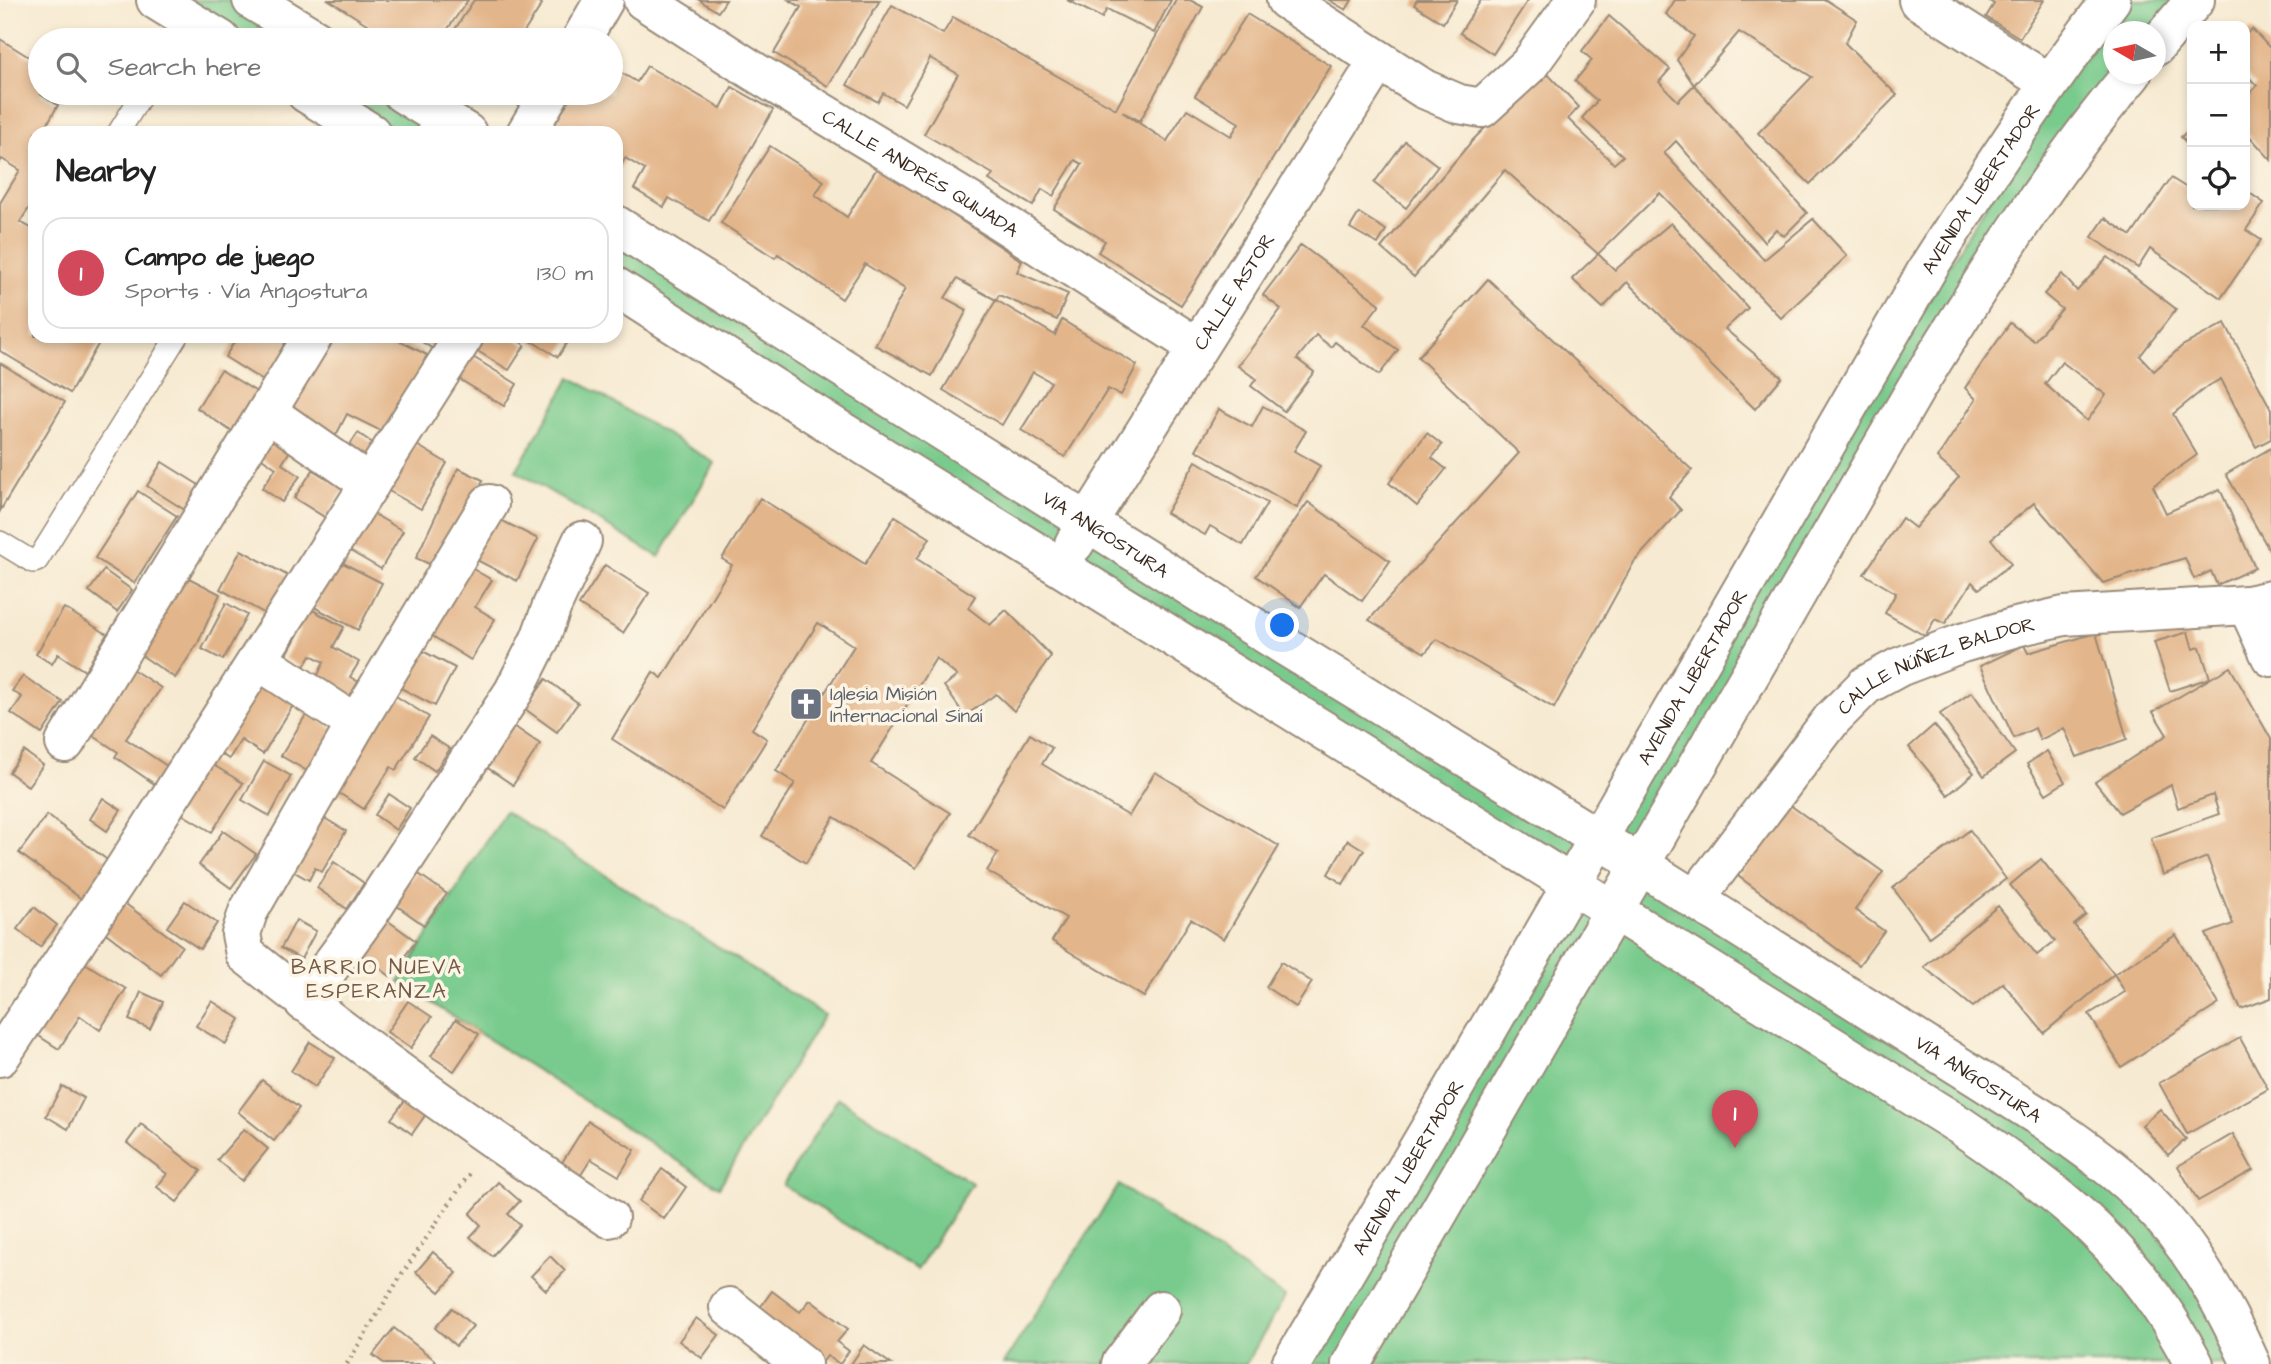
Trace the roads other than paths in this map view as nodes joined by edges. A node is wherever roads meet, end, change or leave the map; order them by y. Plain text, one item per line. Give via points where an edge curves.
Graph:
1 (251, 0) edge
2 (604, 0) edge
3 (643, 0) edge
4 (1286, 0) edge
5 (1576, 0) edge
6 (1918, 0) edge
7 (2111, 0) edge
8 (2195, 0) edge
9 (297, 28) edge
10 (588, 28) edge
11 (2166, 33) edge
12 (1379, 60) junction
13 (2049, 83) junction
14 (2124, 84) edge
15 (136, 105) edge
16 (326, 105) edge
17 (422, 105) edge
18 (543, 105) edge
19 (124, 126) edge
20 (360, 126) edge
21 (456, 126) edge
22 (530, 126) edge
23 (623, 229) edge
24 (623, 291) edge
25 (173, 343) edge
26 (309, 343) edge
27 (460, 343) edge
28 (1198, 347) junction
29 (267, 412) junction
30 (370, 484) junction
31 (489, 504) dead end
32 (1087, 522) junction
33 (582, 541) dead end
34 (0, 542) edge
35 (1060, 567) junction
36 (2259, 603) edge
37 (2271, 657) edge
38 (258, 660) junction
39 (356, 724) junction
40 (65, 743) dead end
41 (1599, 839) junction
42 (1639, 865) junction
43 (1571, 885) junction
44 (1695, 899) junction
45 (1613, 911) junction
46 (304, 1002) junction
47 (0, 1057) edge
48 (608, 1218) dead end
49 (729, 1307) dead end
50 (1161, 1310) dead end
51 (1357, 1362) edge
52 (802, 1364) edge
53 (1121, 1364) edge
54 (1291, 1364) edge
55 (2194, 1364) edge
56 (2250, 1364) edge

1 - 9 street
2 - 10 street
3 - 28 street, CALLE ANDRÉS QUIJADA
4 - 12 street
5 - 12 street via 1529,65 1482,108 1458,104 1424,89
6 - 13 street
7 - 13 street, AVENIDA LIBERTADOR
8 - 11 street
12 - 28 street, CALLE ASTOR
13 - 41 street, AVENIDA LIBERTADOR via 1924,275
14 - 42 street via 2053,175 1984,277
15 - 19 lane
16 - 20 street
17 - 21 street
18 - 22 street
23 - 32 street, VÍA ANGOSTURA
24 - 35 street
25 - 34 lane via 37,561
26 - 29 street
27 - 30 street
28 - 32 street, CALLE ASTOR
29 - 30 street
29 - 40 street
30 - 38 street
31 - 39 street
32 - 35 street, CALLE ASTOR
32 - 41 street, VÍA ANGOSTURA
33 - 46 street via 514,691 370,912
35 - 43 street
36 - 37 street
36 - 44 street, CALLE NÚÑEZ BALDOR via 2064,616 1983,637 1899,667 1866,685 1832,719
38 - 39 street
38 - 47 street
39 - 46 street via 248,912 241,934 245,954
41 - 42 street, VÍA ANGOSTURA
41 - 43 street, AVENIDA LIBERTADOR
42 - 44 street, VÍA ANGOSTURA
42 - 45 street
43 - 45 street
43 - 54 street, AVENIDA LIBERTADOR
44 - 56 street, VÍA ANGOSTURA via 1984,1080 2109,1167 2148,1201 2181,1240
45 - 51 street
45 - 55 street via 2025,1170 2071,1206 2129,1263
46 - 48 street via 492,1140
49 - 52 street
50 - 53 street

